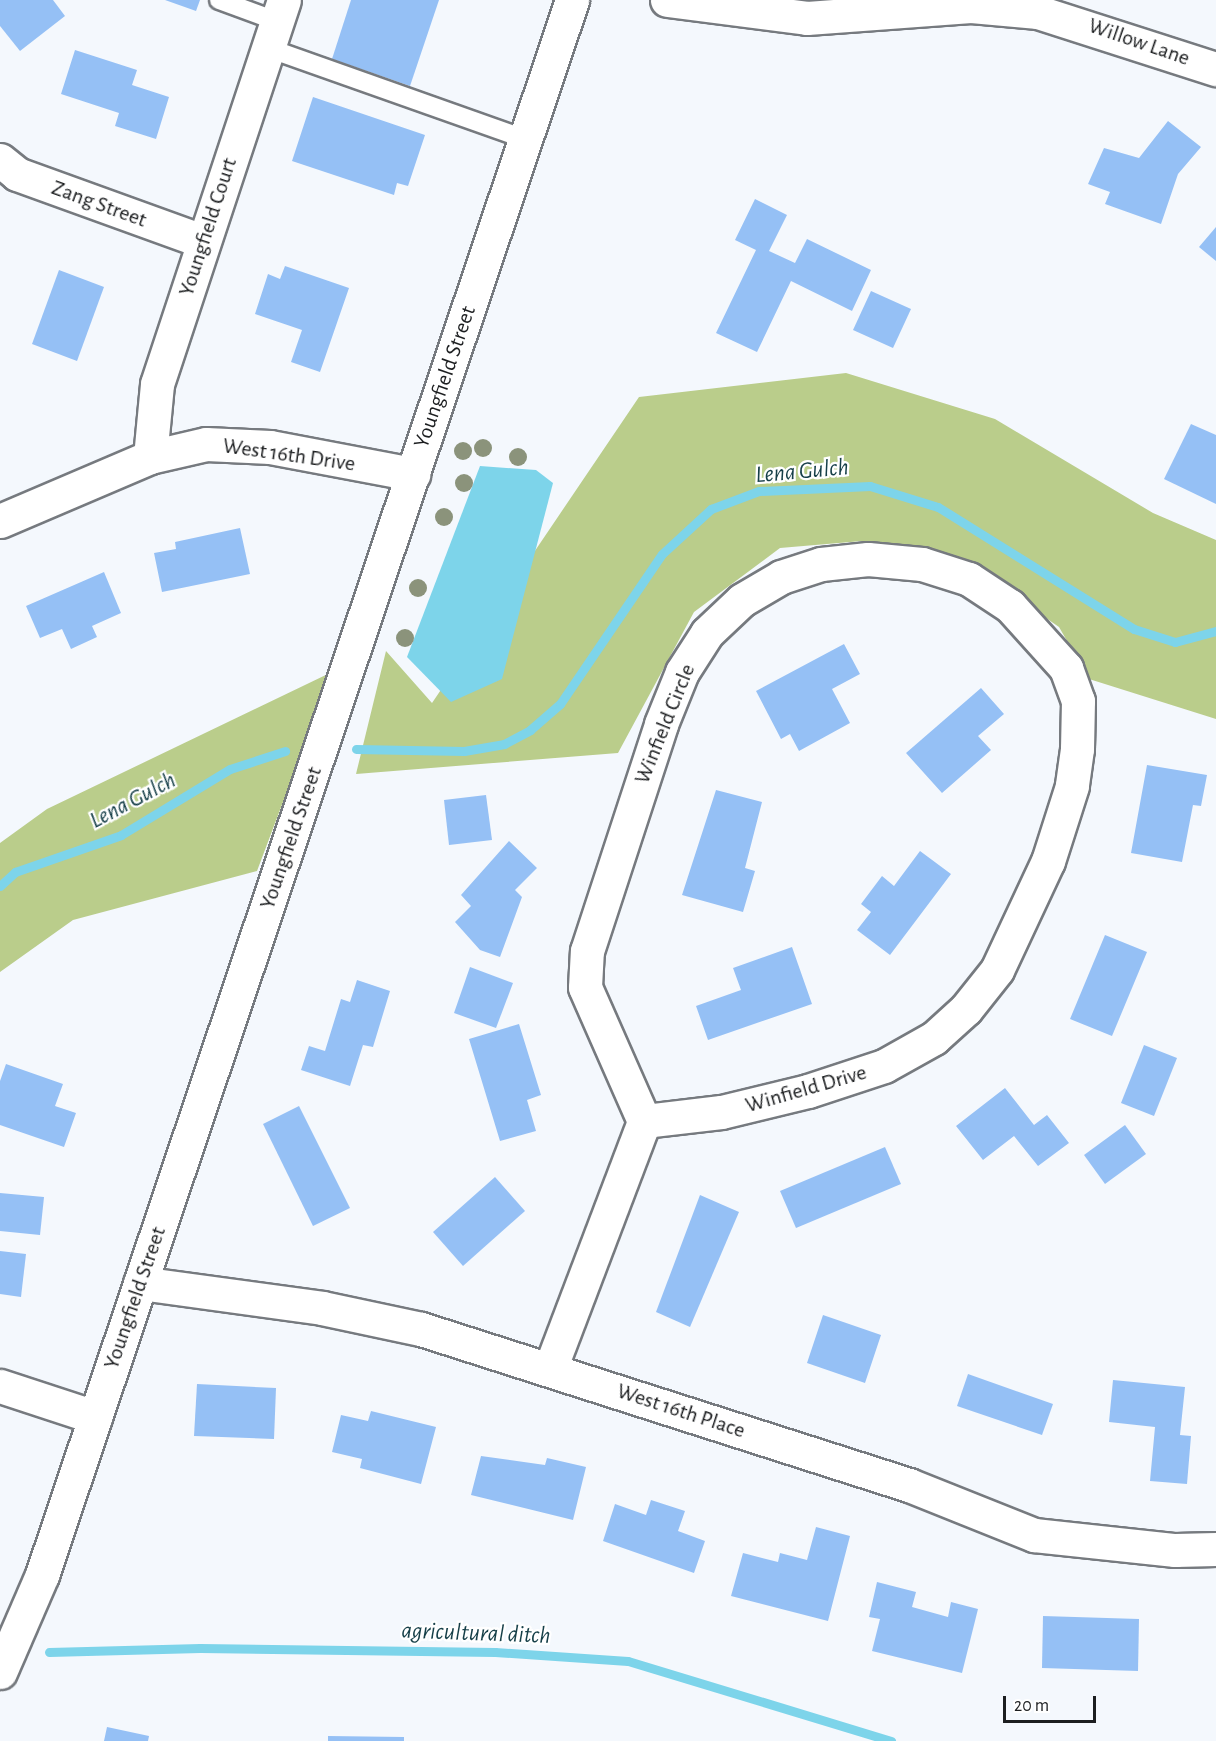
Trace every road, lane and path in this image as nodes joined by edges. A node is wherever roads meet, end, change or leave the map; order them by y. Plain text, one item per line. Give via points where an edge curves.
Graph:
1 (219, 0) edge
2 (572, 0) edge
3 (667, 0) edge
4 (276, 23) edge
5 (1216, 69) edge
6 (525, 139) junction
7 (0, 160) edge
8 (202, 241) junction
9 (150, 457) junction
10 (412, 474) junction
11 (0, 521) edge
12 (1072, 786) joint
13 (644, 1120) junction
14 (140, 1284) junction
15 (550, 1369) junction
16 (0, 1386) edge
17 (95, 1417) junction
18 (1216, 1549) edge
19 (0, 1672) edge

1 - 4 lane
2 - 6 street, Youngfield Street
3 - 5 street, Willow Lane via 807,18 971,6 1038,12
4 - 6 lane
4 - 8 street, Youngfield Court
6 - 10 street, Youngfield Street
7 - 8 street, Zang Street via 17,174
8 - 9 street, Youngfield Court via 157,384
9 - 10 street, West 16th Drive via 206,444 270,447
9 - 11 street, West 16th Drive
10 - 14 street, Youngfield Street
12 - 13 street, Winfield Drive via 1048,861 997,970 966,1009 934,1038 884,1066 808,1091 721,1112
12 - 13 street, Winfield Circle via 1078,701 1066,668 1010,606 969,579 922,564 868,559 801,570 742,600 707,633 682,672 587,951 585,987
13 - 15 street
14 - 15 street, West 16th Place via 322,1308 421,1329
14 - 17 street, Youngfield Street
15 - 18 street, West 16th Place via 909,1485 1034,1535 1175,1550
16 - 17 street
17 - 19 street, Youngfield Street via 30,1610

